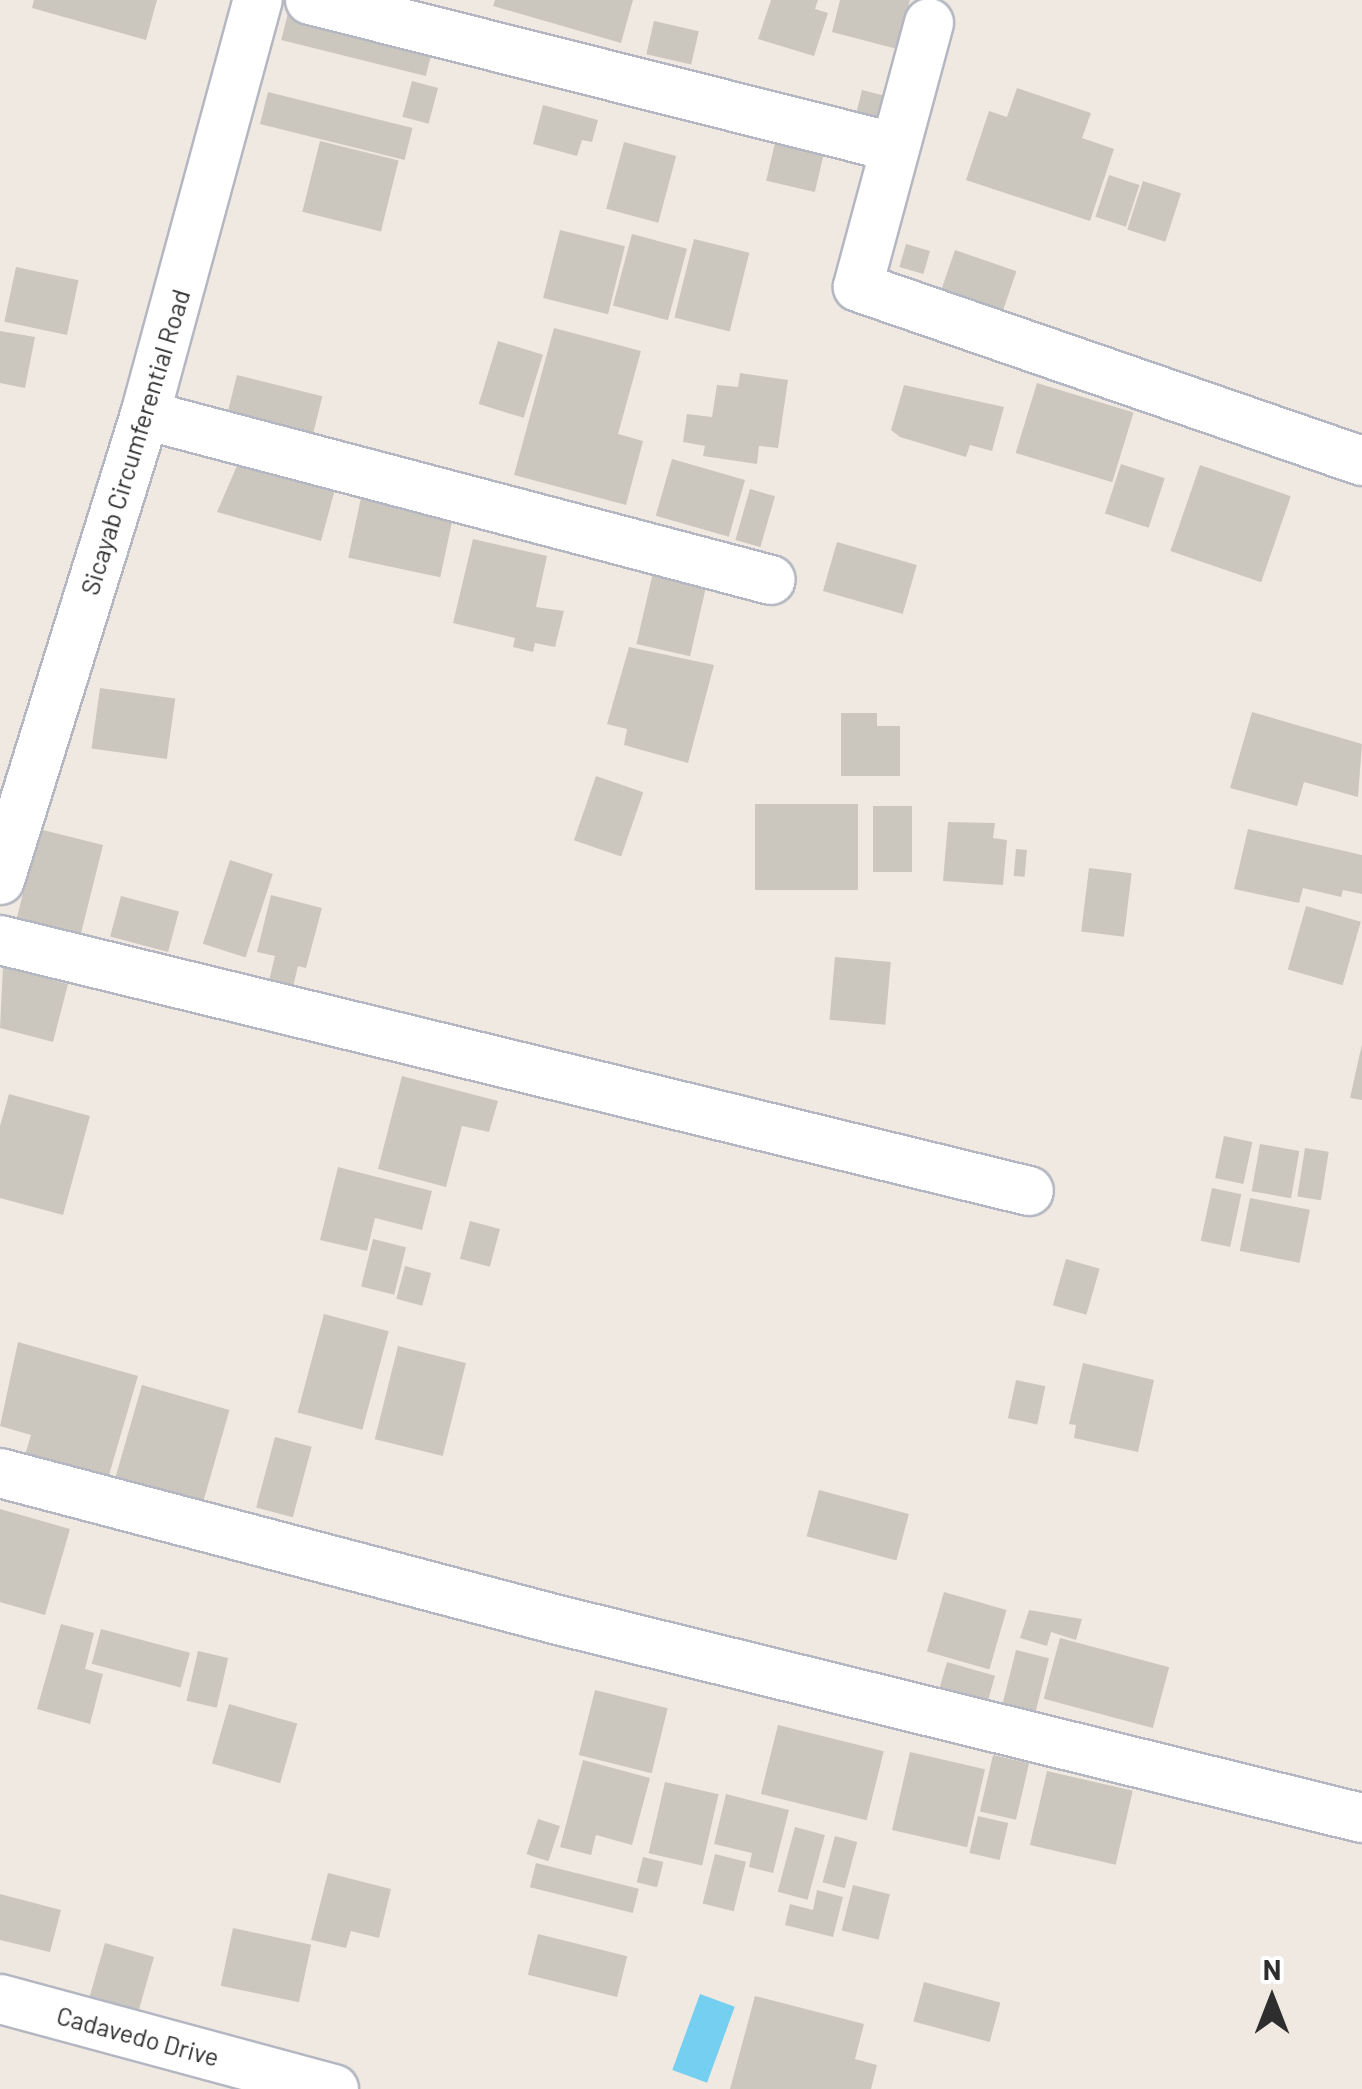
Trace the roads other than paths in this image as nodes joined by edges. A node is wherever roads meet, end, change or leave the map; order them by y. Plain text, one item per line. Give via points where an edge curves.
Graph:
1 (258, 0) edge
2 (310, 0) edge
3 (928, 23) dead end
4 (893, 147) junction
5 (145, 415) junction
6 (1362, 461) edge
7 (771, 580) dead end
8 (0, 880) edge
9 (0, 940) edge
10 (1029, 1192) dead end
11 (0, 1473) edge
12 (1362, 1818) edge
13 (0, 1999) edge
14 (334, 2089) edge

1 - 5 street, Sicayab Circumferential Road
2 - 4 street
3 - 4 street
4 - 6 street via 858,288
5 - 7 street
5 - 8 street, Sicayab Circumferential Road
9 - 10 street
11 - 12 street via 554,1620
13 - 14 street, Cadavedo Drive

